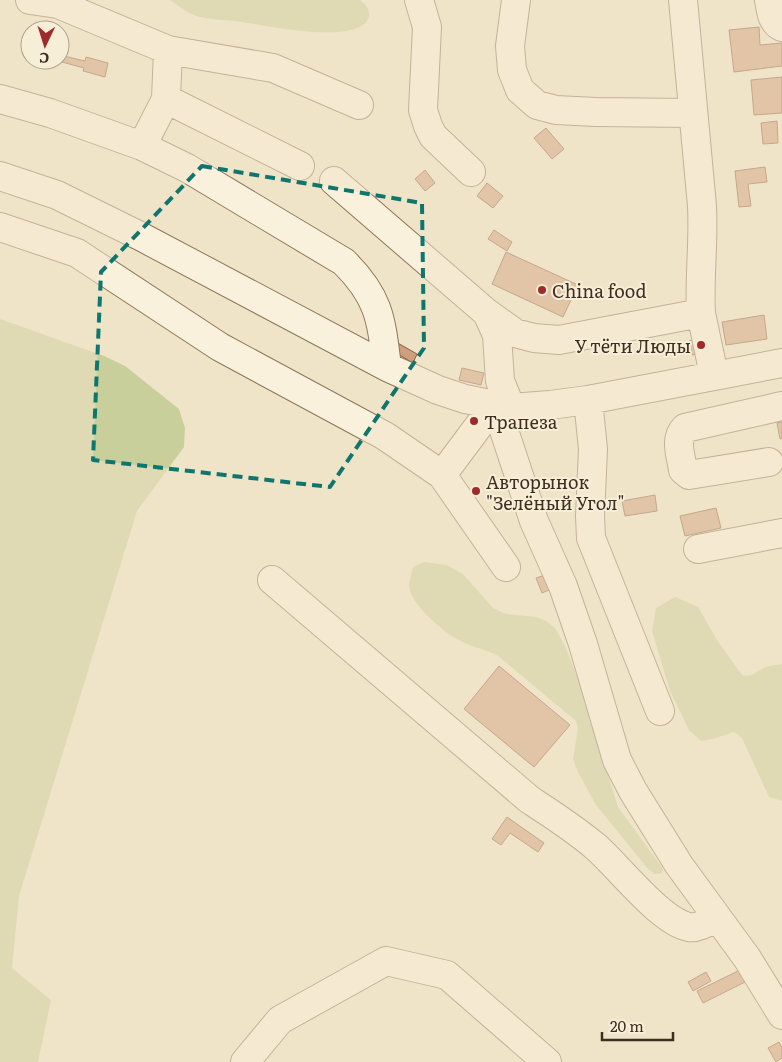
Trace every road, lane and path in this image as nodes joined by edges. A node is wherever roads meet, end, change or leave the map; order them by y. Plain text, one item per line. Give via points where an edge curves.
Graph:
1 (30, 0) edge
2 (419, 0) edge
3 (516, 0) edge
4 (684, 0) edge
5 (769, 0) edge
6 (782, 26) edge
7 (168, 50) junction
8 (0, 99) edge
9 (166, 100) junction
10 (359, 105) dead end
11 (693, 113) junction
12 (142, 146) junction
13 (300, 166) dead end
14 (471, 172) dead end
15 (0, 176) edge
16 (334, 181) dead end
17 (0, 226) edge
18 (487, 313) junction
19 (701, 313) junction
20 (782, 363) edge
21 (387, 367) junction
22 (714, 375) junction
23 (588, 400) junction
24 (782, 406) edge
25 (504, 407) junction
26 (769, 462) dead end
27 (442, 475) junction
28 (782, 533) edge
29 (698, 549) dead end
30 (506, 567) dead end
31 (272, 580) dead end
32 (660, 711) dead end
33 (717, 916) junction
34 (782, 1015) edge
35 (245, 1062) edge
36 (547, 1062) edge

1 - 7 street via 58,4
2 - 14 street via 427,28 424,110 428,126
3 - 11 street via 510,46 512,70 520,90 537,105 572,111
4 - 11 street
5 - 6 street via 773,19
7 - 9 street
7 - 10 street via 273,68
8 - 12 street
9 - 12 street
9 - 13 street
11 - 19 street via 704,236
12 - 21 street via 187,168 344,262 361,279 379,314
15 - 21 street via 57,195
16 - 18 street
17 - 27 street via 77,253 220,347 384,436
18 - 19 street via 515,333 559,340
18 - 25 street via 497,335
19 - 22 street
20 - 22 street
21 - 25 street via 438,390
22 - 23 street
23 - 25 street
23 - 32 street via 593,449 591,538
24 - 26 street via 685,428 678,440 683,470 689,475
25 - 27 street via 489,412
25 - 33 street via 534,521 563,586 617,760 675,857
27 - 30 street
28 - 29 street
31 - 33 street via 530,800 597,848 654,906 691,928
33 - 34 street
35 - 36 street via 280,1020 386,961 447,975

